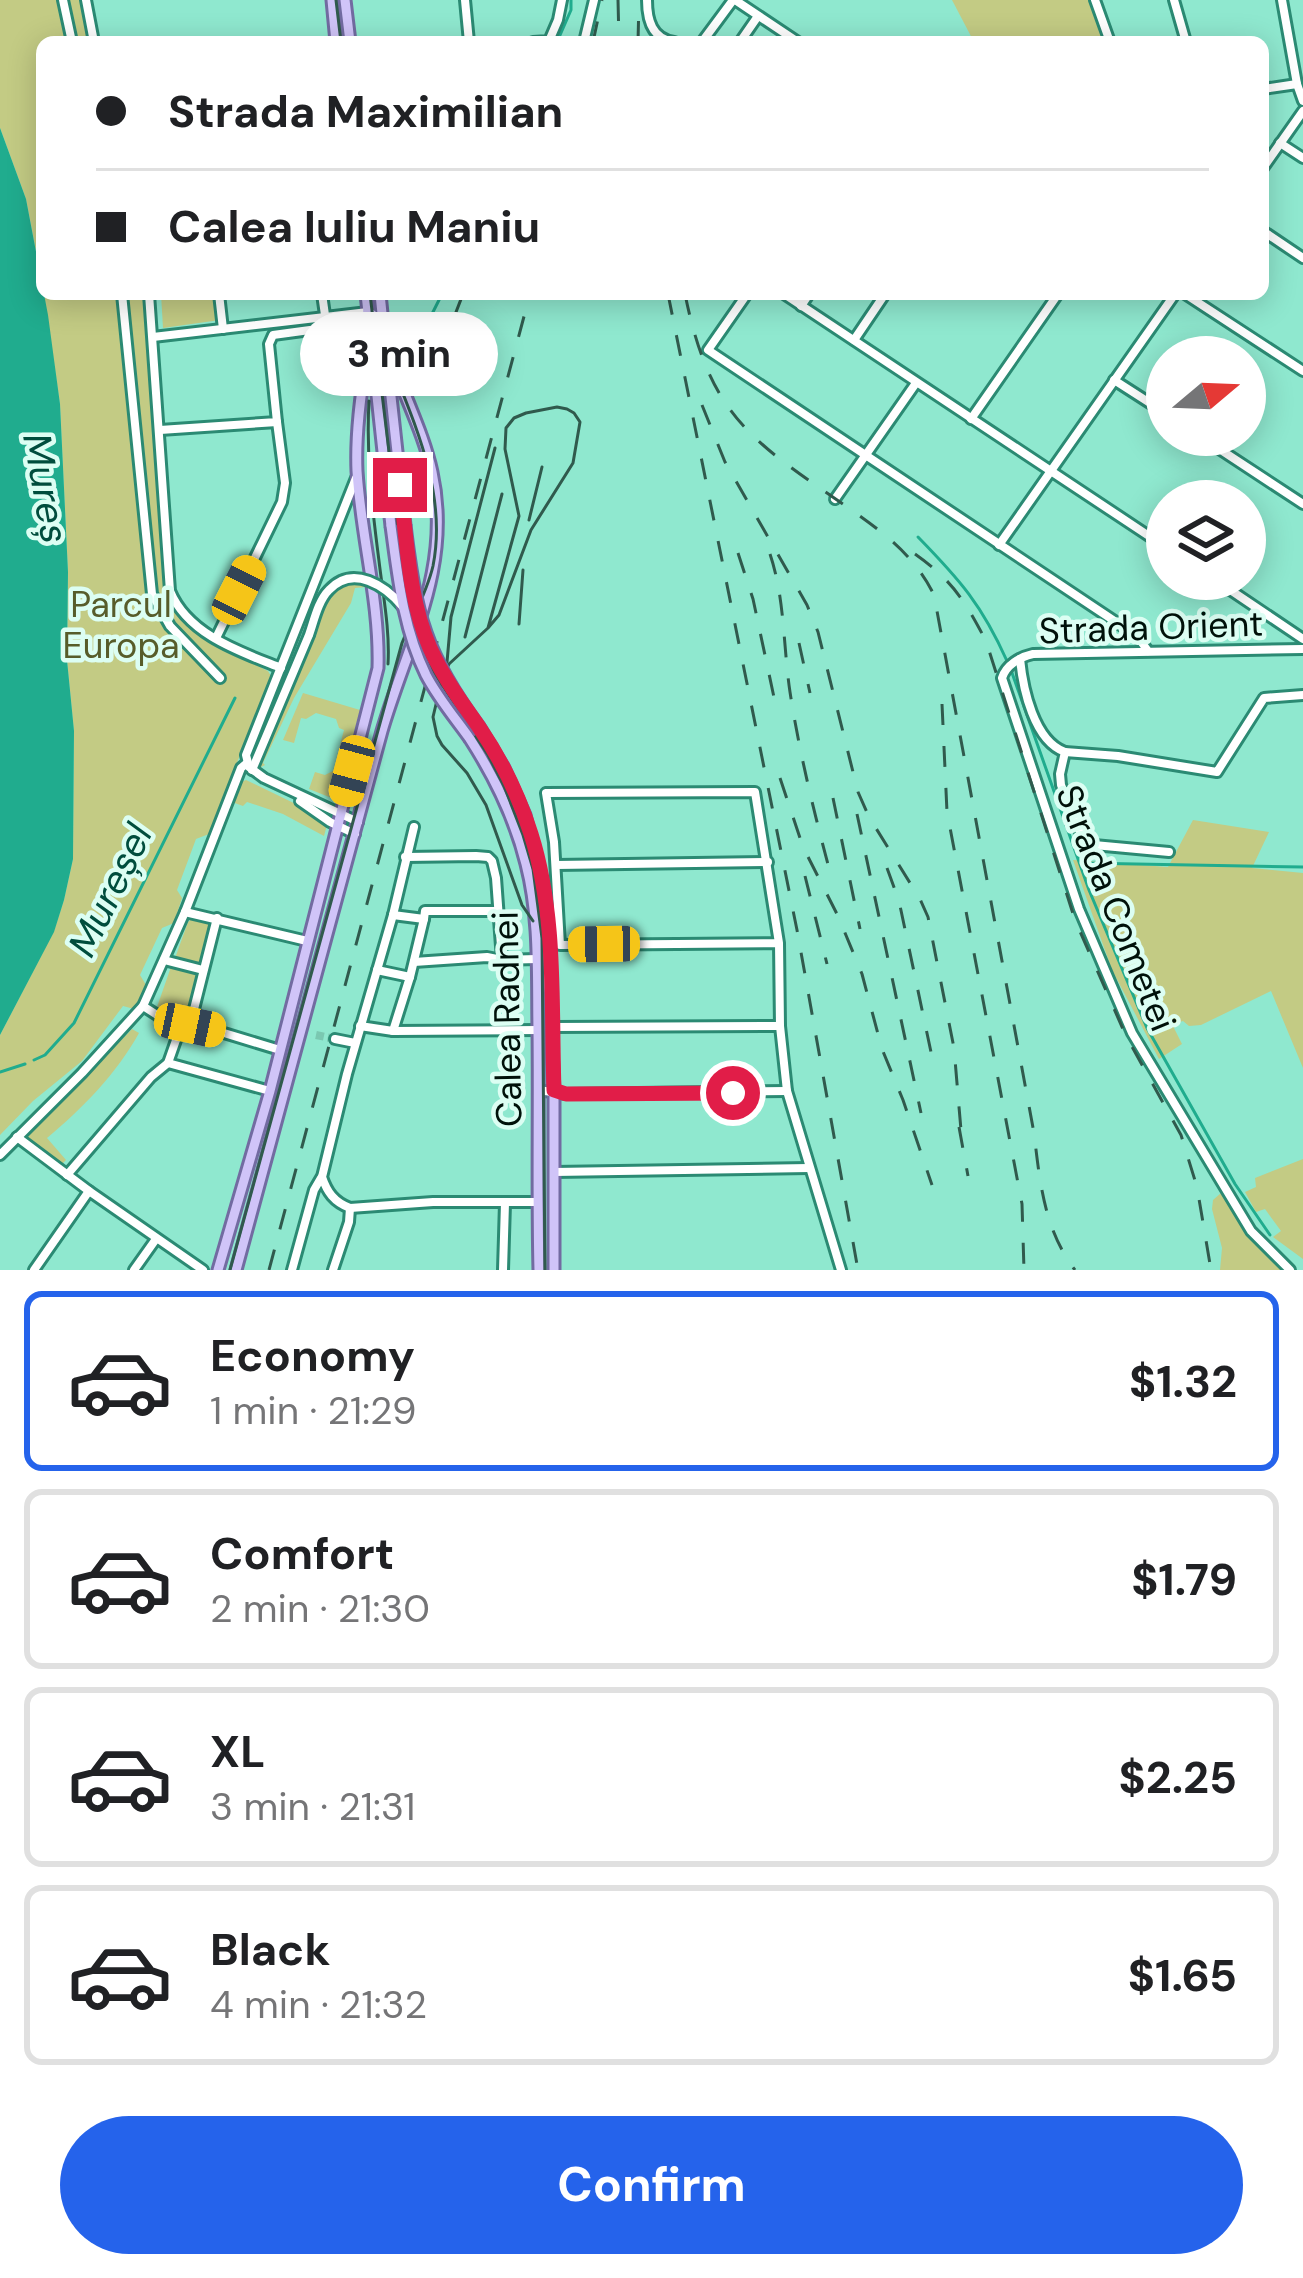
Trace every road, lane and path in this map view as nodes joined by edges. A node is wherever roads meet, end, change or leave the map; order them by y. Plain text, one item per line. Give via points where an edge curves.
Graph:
1 (63, 0) edge
2 (86, 0) edge
3 (332, 0) edge
4 (345, 0) edge
5 (465, 0) edge
6 (562, 0) edge
7 (594, 0) edge
8 (647, 0) edge
9 (734, 0) edge
10 (1095, 0) edge
11 (1174, 0) edge
12 (1282, 0) edge
13 (758, 16) junction
14 (71, 36) edge
15 (93, 36) edge
16 (335, 36) edge
17 (349, 36) edge
18 (468, 36) edge
19 (551, 36) edge
20 (585, 36) edge
21 (659, 36) edge
22 (707, 36) edge
23 (744, 36) edge
24 (789, 36) edge
25 (1109, 36) edge
26 (1184, 36) edge
27 (1297, 84) junction
28 (1269, 88) edge
29 (1303, 101) edge
30 (1303, 111) edge
31 (1280, 143) junction
32 (1303, 158) edge
33 (1269, 159) edge
34 (1269, 235) edge
35 (1303, 258) edge
36 (123, 300) edge
37 (150, 300) edge
38 (221, 300) edge
39 (323, 300) edge
40 (367, 300) edge
41 (381, 300) edge
42 (743, 300) edge
43 (792, 300) edge
44 (805, 300) edge
45 (880, 300) edge
46 (1054, 300) edge
47 (1170, 300) edge
48 (1194, 300) edge
49 (801, 306) junction
50 (326, 322) junction
51 (369, 322) junction
52 (383, 328) junction
53 (223, 329) junction
54 (153, 337) junction
55 (854, 340) junction
56 (1303, 371) edge
57 (1114, 380) junction
58 (916, 383) junction
59 (1146, 401) edge
60 (971, 419) junction
61 (278, 422) junction
62 (160, 430) junction
63 (867, 456) junction
64 (1230, 456) edge
65 (357, 471) junction
66 (1049, 472) junction
67 (836, 499) dead end
68 (1303, 504) edge
69 (1146, 534) edge
70 (999, 544) junction
71 (1245, 600) edge
72 (403, 608) junction
73 (216, 638) junction
74 (1303, 639) edge
75 (1303, 650) edge
76 (1148, 651) junction
77 (1018, 660) junction
78 (281, 668) junction
79 (1005, 671) joint
80 (220, 678) dead end
81 (1303, 695) edge
82 (1065, 752) junction
83 (250, 766) junction
84 (339, 821) junction
85 (414, 827) dead end
86 (356, 828) junction
87 (1168, 852) dead end
88 (405, 857) junction
89 (768, 862) junction
90 (556, 865) junction
91 (498, 911) junction
92 (185, 912) junction
93 (393, 915) junction
94 (217, 918) junction
95 (422, 919) junction
96 (308, 941) junction
97 (779, 943) junction
98 (537, 958) junction
99 (164, 960) junction
100 (502, 960) junction
101 (414, 962) junction
102 (203, 970) junction
103 (377, 970) junction
104 (410, 977) junction
105 (143, 1006) junction
106 (186, 1024) junction
107 (360, 1026) junction
108 (780, 1026) junction
109 (552, 1027) junction
110 (538, 1030) junction
111 (393, 1031) junction
112 (335, 1039) tunnel mouth
113 (355, 1043) junction
114 (280, 1050) junction
115 (168, 1063) junction
116 (538, 1090) junction
117 (554, 1090) junction
118 (270, 1091) junction
119 (788, 1091) junction
120 (17, 1137) junction
121 (0, 1155) edge
122 (809, 1168) junction
123 (554, 1172) junction
124 (67, 1175) junction
125 (322, 1177) junction
126 (89, 1192) junction
127 (538, 1202) junction
128 (505, 1203) junction
129 (350, 1208) junction
130 (156, 1239) junction
131 (1303, 1266) edge
132 (34, 1270) edge
133 (134, 1270) edge
134 (203, 1270) edge
135 (218, 1270) edge
136 (236, 1270) edge
137 (292, 1270) edge
138 (333, 1270) edge
139 (503, 1270) edge
140 (538, 1270) edge
141 (554, 1270) edge
142 (841, 1270) edge
143 (1292, 1270) edge

1 - 14 street
2 - 15 street
3 - 16 main road
4 - 17 main road
5 - 18 street
6 - 19 street
7 - 20 street
8 - 21 street
9 - 13 street
9 - 22 street
10 - 25 street
11 - 26 street
12 - 27 street
13 - 23 street
13 - 24 street
27 - 28 street
27 - 29 street
30 - 31 street
31 - 32 street
31 - 33 street
34 - 35 street
36 - 80 street via 152,595
37 - 54 street
38 - 53 street
39 - 50 street
40 - 51 main road
41 - 52 main road
42 - 63 street via 708,350
43 - 49 street
44 - 49 street
45 - 55 street
46 - 60 street
47 - 57 street
48 - 56 street
49 - 55 street
50 - 51 street
50 - 53 street
50 - 61 street via 270,340
51 - 52 main road via 377,317
51 - 65 main road
51 - 72 main road, Calea Radnei, bridge
52 - 86 main road via 430,461 439,538
52 - 109 main road, Calea Radnei, bridge via 412,584 447,681 525,815 548,919
53 - 54 street
54 - 62 street
55 - 58 street
57 - 59 street
57 - 66 street
58 - 60 street
58 - 63 street
60 - 66 street
61 - 62 street
61 - 73 street via 284,497
62 - 73 street via 170,592 184,615
63 - 67 street
63 - 70 street
64 - 68 street
65 - 78 street
65 - 84 main road via 378,668
66 - 69 street
66 - 70 street
70 - 76 street
71 - 74 street
72 - 83 street, bridge via 387,590 359,579 325,596
72 - 98 main road, Calea Radnei, bridge via 430,681 509,812 528,869
73 - 78 street
75 - 76 street, Strada Orient
76 - 77 street, Strada Orient
77 - 79 street, Strada Orient
77 - 82 street via 1037,723
78 - 83 street via 246,755
79 - 143 street, Strada Cometei via 1063,864 1132,1033 1251,1232
81 - 82 street via 1264,698 1216,772
82 - 87 street via 1061,785 1085,839
83 - 84 street
83 - 92 street via 241,768
84 - 86 street
84 - 96 main road
85 - 88 street
86 - 136 main road
88 - 91 street via 488,857
88 - 93 street
89 - 90 street
89 - 90 street via 755,792 546,793
89 - 97 street
90 - 97 street via 560,945
91 - 95 street via 425,911
91 - 100 street
92 - 94 street
92 - 99 street
93 - 95 street
93 - 103 street
94 - 96 street
94 - 102 street
95 - 101 street
96 - 114 main road
97 - 108 street
98 - 100 street
98 - 110 main road, Calea Radnei
99 - 102 street
99 - 105 street
100 - 101 street
101 - 104 street
102 - 106 street
103 - 104 street
103 - 107 street
104 - 111 street
105 - 106 street
105 - 120 street
106 - 114 street
106 - 115 street
107 - 111 street
107 - 113 street
108 - 109 street
108 - 119 street
109 - 117 main road, Calea Radnei
110 - 111 street
110 - 116 main road, Calea Radnei
112 - 113 street
113 - 125 street
114 - 118 main road
115 - 118 street
115 - 124 street
116 - 117 street
116 - 127 main road, Calea Radnei
117 - 119 street
117 - 123 main road, Calea Radnei
118 - 135 main road
119 - 122 street
120 - 121 street
120 - 124 street
122 - 123 street
122 - 142 street
123 - 141 main road, Calea Radnei
124 - 126 street
125 - 129 street
125 - 137 street
126 - 130 street
126 - 132 street
127 - 128 street
127 - 140 main road, Calea Radnei
128 - 129 street
128 - 139 street
129 - 138 street
130 - 133 street
130 - 134 street
131 - 143 street

